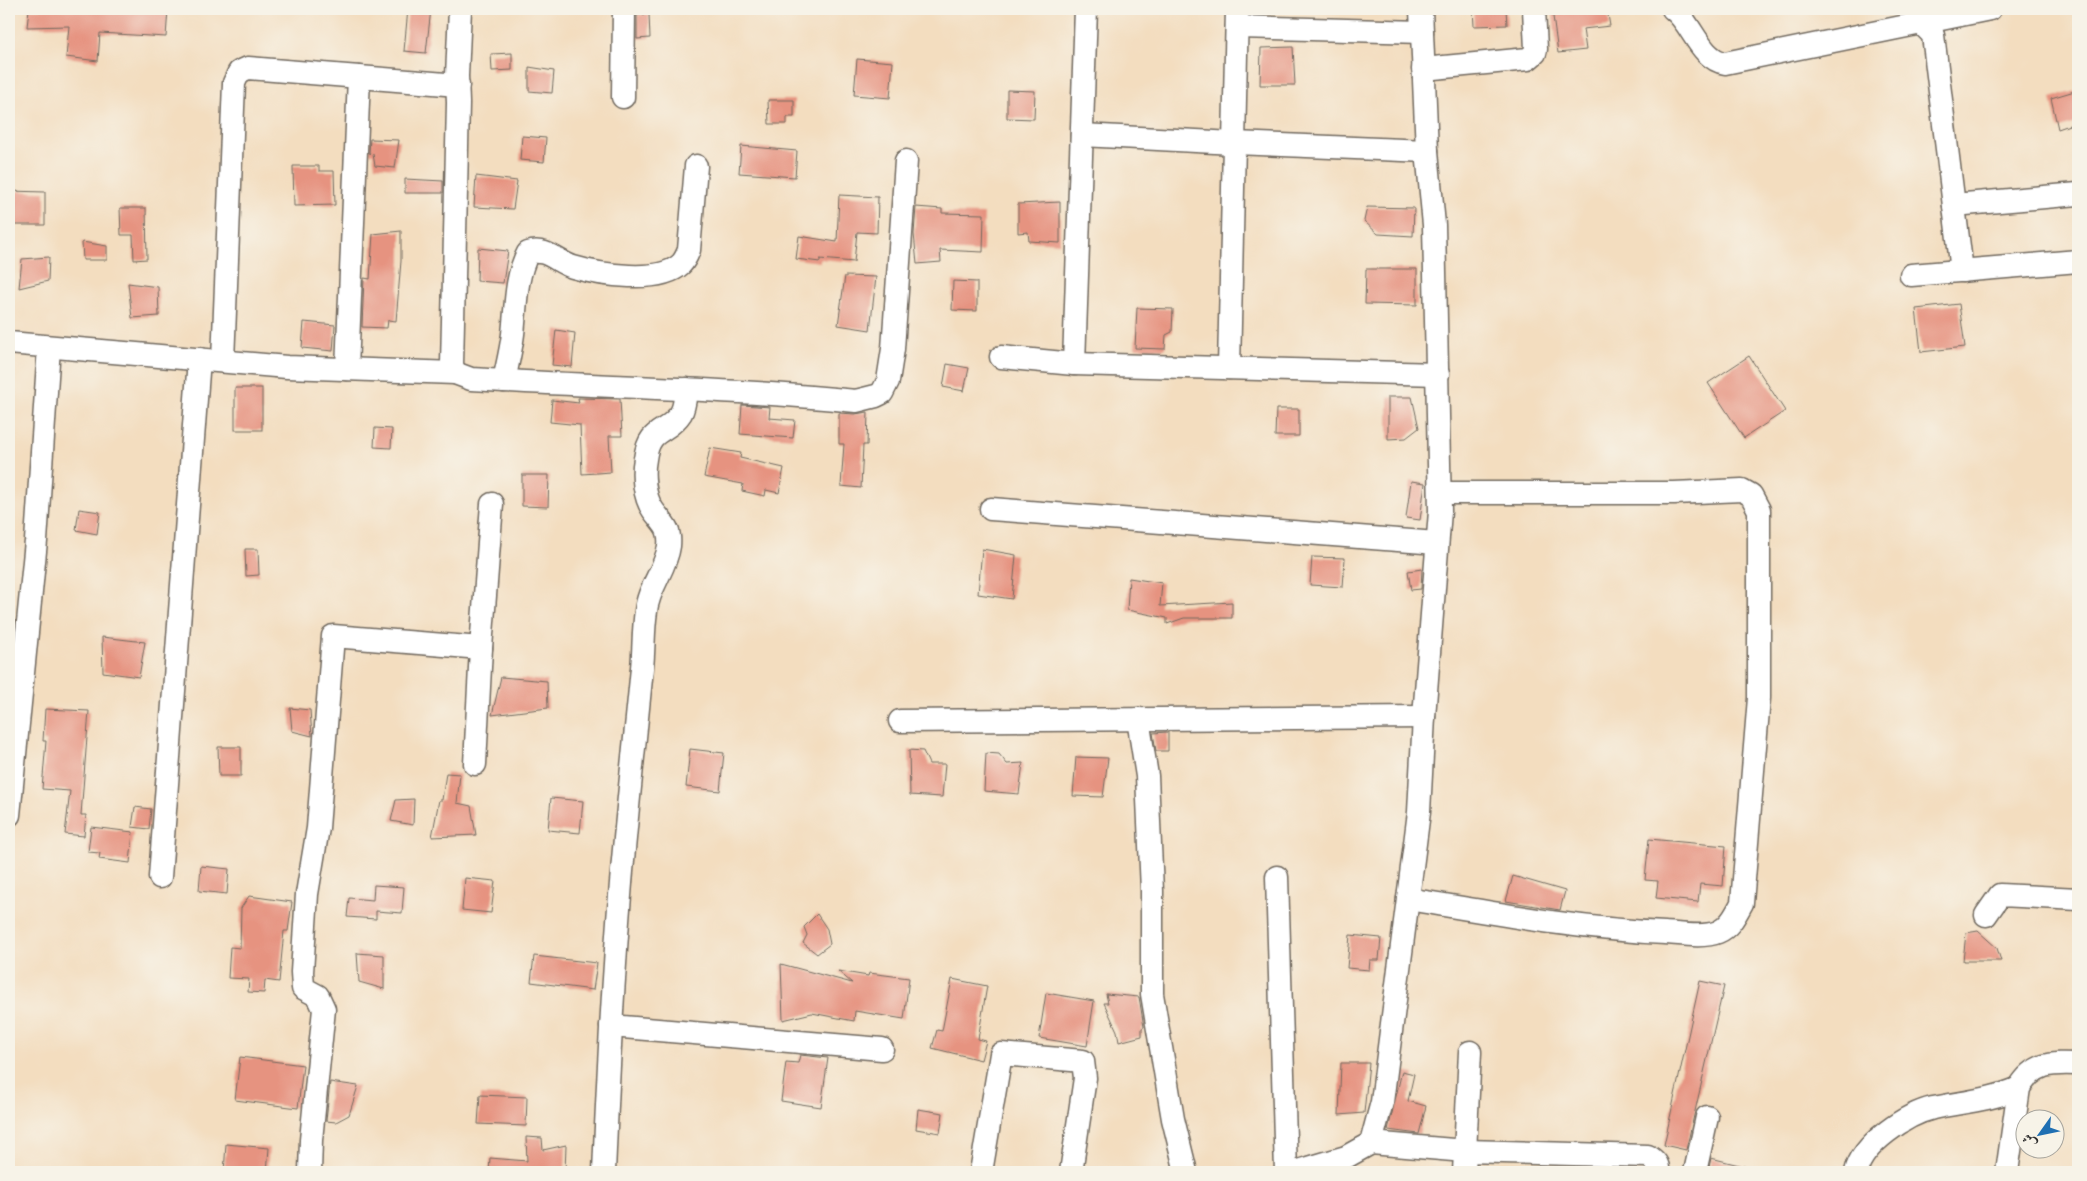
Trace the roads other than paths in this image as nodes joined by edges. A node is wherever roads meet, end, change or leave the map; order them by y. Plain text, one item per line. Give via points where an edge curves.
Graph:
1 (460, 9) edge
2 (624, 9) edge
3 (1086, 9) edge
4 (1421, 9) edge
5 (1534, 9) edge
6 (1673, 9) edge
7 (1990, 9) edge
8 (1920, 16) edge
9 (1237, 18) edge
10 (1422, 32) junction
11 (1423, 69) junction
12 (359, 77) junction
13 (458, 85) junction
14 (623, 97) dead end
15 (1082, 135) junction
16 (1234, 144) junction
17 (1428, 151) junction
18 (906, 161) dead end
19 (696, 166) dead end
20 (2078, 194) edge
21 (1954, 205) junction
22 (2078, 261) edge
23 (1962, 271) junction
24 (1911, 275) dead end
25 (9, 343) edge
26 (49, 347) junction
27 (1001, 357) dead end
28 (199, 359) junction
29 (223, 361) junction
30 (1074, 364) junction
31 (1229, 368) junction
32 (347, 369) junction
33 (455, 373) junction
34 (1438, 374) junction
35 (504, 381) junction
36 (686, 389) junction
37 (1440, 493) junction
38 (492, 504) dead end
39 (991, 509) dead end
40 (1437, 542) junction
41 (481, 648) junction
42 (1424, 717) junction
43 (1138, 720) junction
44 (900, 721) dead end
45 (475, 764) dead end
46 (9, 814) edge
47 (160, 877) dead end
48 (1277, 877) dead end
49 (1408, 899) junction
50 (2078, 899) edge
51 (1986, 915) dead end
52 (611, 1026) junction
53 (882, 1049) dead end
54 (1470, 1052) dead end
55 (2078, 1064) edge
56 (2020, 1088) junction
57 (1708, 1117) dead end
58 (1371, 1143) junction
59 (1465, 1162) edge
60 (310, 1172) edge
61 (604, 1172) edge
62 (981, 1172) edge
63 (1071, 1172) edge
64 (1186, 1172) edge
65 (1286, 1172) edge
66 (1295, 1172) edge
67 (1658, 1172) edge
68 (1694, 1172) edge
69 (1856, 1172) edge
70 (2007, 1172) edge

1 - 13 street
2 - 14 street
3 - 15 street
4 - 10 street
5 - 11 street via 1536,49 1528,59
6 - 8 street via 1704,48 1718,62 1725,63
7 - 8 street
8 - 21 street via 1933,35
9 - 10 street
9 - 16 street
10 - 11 street
11 - 17 street
12 - 13 street
12 - 29 street via 248,68 239,72 234,83
12 - 32 street
13 - 33 street via 452,365
15 - 16 street
15 - 30 street
16 - 17 street
16 - 31 street
17 - 34 street via 1434,225
18 - 36 street via 893,348 888,382 882,393 856,401 772,392
19 - 35 street via 689,250 674,270 660,274 615,275 572,267 543,252 535,250 528,253 519,280
20 - 21 street
21 - 23 street
22 - 23 street
23 - 24 street
25 - 26 street
26 - 28 street
26 - 46 street via 36,541
27 - 30 street
28 - 29 street
28 - 47 street
29 - 32 street
30 - 31 street
31 - 34 street
32 - 33 street
33 - 35 street via 471,379
34 - 37 street
35 - 36 street
36 - 52 street via 680,414 651,437 644,459 648,500 662,519 669,544 646,608
37 - 40 street
37 - 49 street via 1742,490 1752,495 1759,510 1758,708 1742,903 1736,915 1717,932 1701,935 1638,932 1554,924
38 - 41 street
39 - 40 street
40 - 42 street
41 - 45 street
41 - 60 street via 333,636 318,828 308,884 302,972 303,988 318,996 324,1009
42 - 43 street
42 - 49 street via 1419,812
43 - 44 street
43 - 64 street via 1147,776 1152,994 1173,1119
48 - 65 street
49 - 58 street via 1382,1102
50 - 51 street via 2000,895
52 - 53 street
52 - 61 street
54 - 59 street
55 - 56 street via 2042,1066 2025,1079
56 - 69 street via 2001,1096 1917,1113 1875,1142
56 - 70 street
57 - 68 street
58 - 59 street
58 - 66 street via 1346,1158
59 - 67 street via 1648,1156 1655,1160
62 - 63 street via 1001,1054 1083,1061 1085,1078

